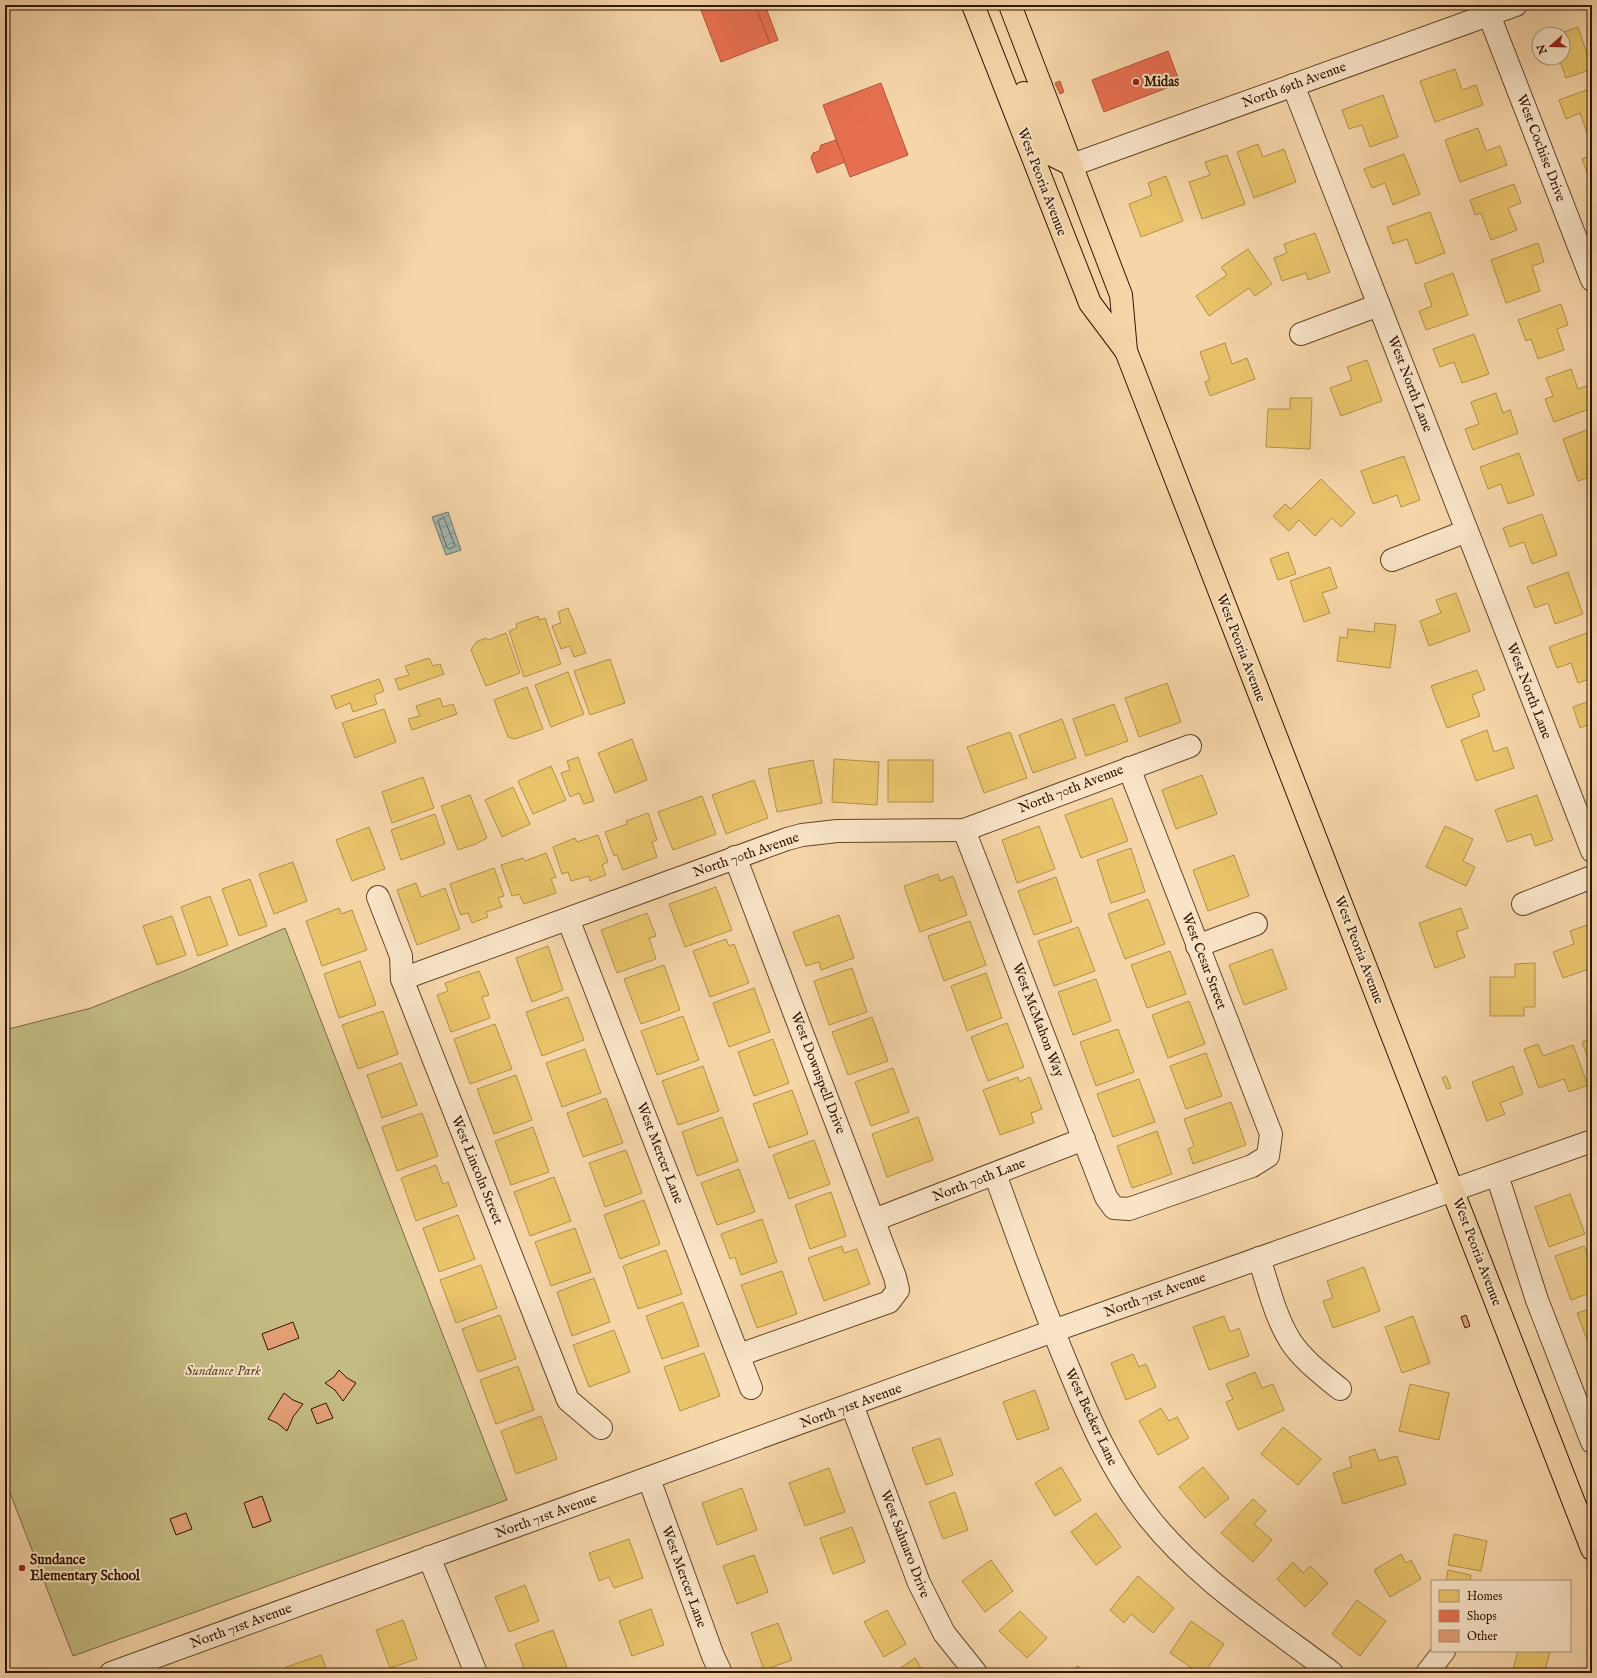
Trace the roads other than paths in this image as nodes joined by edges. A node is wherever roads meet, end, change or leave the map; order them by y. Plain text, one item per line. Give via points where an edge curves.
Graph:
1 (974, 5) edge
2 (1010, 5) edge
3 (1516, 5) edge
4 (1489, 15) junction
5 (1293, 85) junction
6 (1072, 165) junction
7 (1592, 280) edge
8 (1379, 305) junction
9 (1301, 334) dead end
10 (1126, 351) junction
11 (1467, 531) junction
12 (1392, 560) dead end
13 (1190, 746) dead end
14 (1129, 768) junction
15 (964, 830) junction
16 (1592, 851) edge
17 (735, 857) junction
18 (1592, 877) edge
19 (378, 897) dead end
20 (1523, 904) dead end
21 (568, 919) junction
22 (1256, 924) dead end
23 (1198, 946) junction
24 (402, 979) junction
25 (1084, 1139) junction
26 (1592, 1141) edge
27 (995, 1174) junction
28 (1497, 1175) junction
29 (1453, 1190) junction
30 (1114, 1208) joint
31 (874, 1220) junction
32 (1259, 1258) junction
33 (1053, 1331) junction
34 (738, 1355) junction
35 (751, 1388) dead end
36 (1340, 1388) dead end
37 (852, 1405) junction
38 (601, 1428) dead end
39 (1592, 1442) edge
40 (648, 1479) junction
41 (1592, 1549) edge
42 (429, 1557) junction
43 (1443, 1652) edge
44 (110, 1673) edge
45 (476, 1673) edge
46 (721, 1673) edge
47 (976, 1673) edge
48 (1332, 1673) edge
49 (1427, 1673) edge

1 - 6 main road via 1002,39 1045,146 1054,156
1 - 10 main road, West Peoria Avenue via 1090,303
2 - 6 main road, West Peoria Avenue
3 - 4 street, North 69th Avenue
4 - 5 street, North 69th Avenue
4 - 7 street, West Cochise Drive
5 - 6 street, North 69th Avenue
5 - 8 street, West North Lane
6 - 10 main road, West Peoria Avenue via 1121,295
8 - 9 street
8 - 11 street, West North Lane
10 - 29 main road, West Peoria Avenue
11 - 12 street
11 - 16 street, West North Lane
13 - 14 street, North 70th Avenue
14 - 15 street, North 70th Avenue
14 - 23 street, West Cesar Street
15 - 17 street, North 70th Avenue via 837,831 802,834
15 - 25 street, West McMahon Way
17 - 21 street, North 70th Avenue
17 - 31 street, West Downspell Drive
18 - 20 street
19 - 24 street, West Lincoln Street via 401,956
21 - 24 street, North 70th Avenue
21 - 34 street, West Mercer Lane
22 - 23 street
23 - 30 street, West Cesar Street via 1272,1134 1268,1156 1252,1166 1129,1209
24 - 38 street, West Lincoln Street via 568,1400
25 - 27 street, North 70th Lane
25 - 30 street, West McMahon Way via 1106,1197
26 - 28 street, North 71st Avenue
27 - 31 street, North 70th Lane
27 - 33 street, West Becker Lane
28 - 29 street, North 71st Avenue
28 - 39 street via 1537,1300
29 - 32 street, North 71st Avenue
29 - 41 main road, West Peoria Avenue
31 - 34 street, West Downspell Drive via 898,1290 889,1302
32 - 33 street, North 71st Avenue
32 - 36 street via 1279,1318 1291,1342 1310,1364
33 - 37 street, North 71st Avenue
33 - 48 street, West Becker Lane via 1090,1422 1142,1509 1190,1562 1211,1581
34 - 35 street, West Mercer Lane
37 - 40 street, North 71st Avenue
37 - 47 street, West Sahuaro Drive via 919,1583 944,1633
40 - 42 street, North 71st Avenue
40 - 46 street, West Mercer Lane
42 - 44 street, North 71st Avenue
42 - 45 street
43 - 49 street

